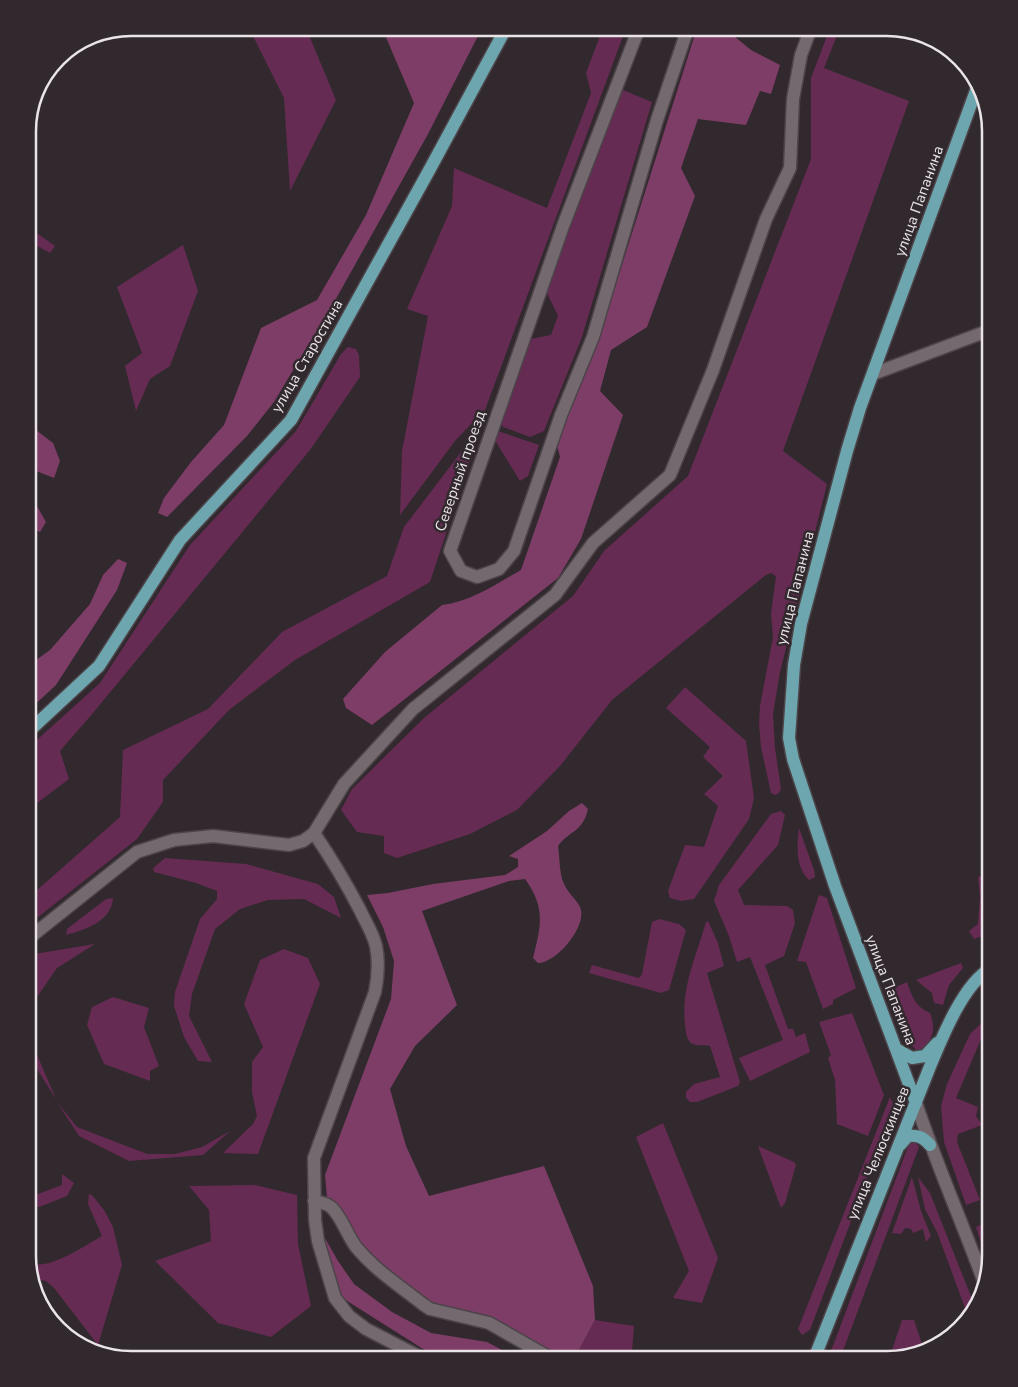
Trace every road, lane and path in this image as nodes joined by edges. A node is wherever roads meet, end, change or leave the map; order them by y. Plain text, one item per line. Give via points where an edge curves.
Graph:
1 (502, 36) edge
2 (636, 36) edge
3 (685, 36) edge
4 (808, 36) edge
5 (975, 94) edge
6 (982, 333) edge
7 (873, 374) junction
8 (36, 725) edge
9 (314, 833) junction
10 (36, 933) edge
11 (982, 974) edge
12 (946, 1029) junction
13 (896, 1049) junction
14 (916, 1103) junction
15 (930, 1145) junction
16 (897, 1149) junction
17 (314, 1201) junction
18 (980, 1272) edge
19 (409, 1351) edge
20 (538, 1351) edge
21 (818, 1351) edge

1 - 8 main road, улица Старостина via 290,420 180,540 99,666
2 - 3 street, Северный проезд via 563,226 450,550 461,571 477,577 499,569 514,551 561,415 594,337 657,120
4 - 9 street via 800,55 793,99 790,168 766,219 716,361 670,475 593,543 555,595 413,709 344,784
5 - 7 main road, улица Папанина
6 - 7 street
7 - 13 main road, улица Папанина via 849,444 801,624 794,665 789,738 835,886
9 - 10 street via 289,845 213,836 174,840 137,852
9 - 17 street via 341,873 368,927 376,946 378,979 316,1150
11 - 12 main road, улица Челюскинцев
12 - 13 main road via 925,1056 912,1058
12 - 14 main road, улица Челюскинцев
13 - 14 main road, улица Папанина
14 - 15 street
14 - 16 main road, улица Челюскинцев
15 - 16 main road via 916,1135 908,1136
15 - 18 street
16 - 21 main road, улица Челюскинцев
17 - 19 street via 318,1240 335,1298 349,1316 366,1329
17 - 20 street via 330,1206 362,1254 424,1305 489,1323

